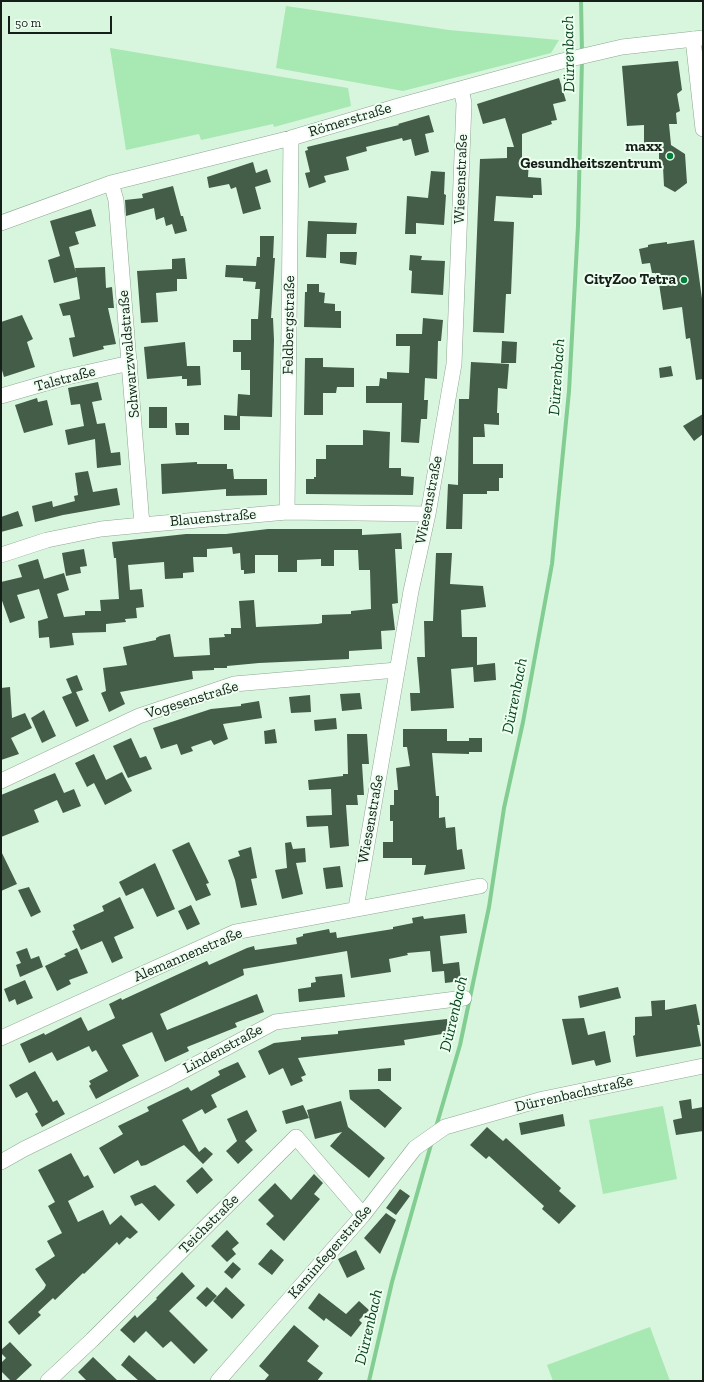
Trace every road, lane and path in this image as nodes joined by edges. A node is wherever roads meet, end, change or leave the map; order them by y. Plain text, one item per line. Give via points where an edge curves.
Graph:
1 (698, 38) edge
2 (461, 89) junction
3 (703, 129) edge
4 (291, 138) junction
5 (111, 183) junction
6 (1, 223) edge
7 (130, 363) junction
8 (1, 396) edge
9 (287, 512) junction
10 (428, 514) junction
11 (142, 525) junction
12 (1, 555) edge
13 (397, 670) junction
14 (1, 781) edge
15 (480, 886) dead end
16 (356, 908) junction
17 (464, 998) dead end
18 (1, 1038) edge
19 (703, 1066) edge
20 (445, 1127) joint
21 (1, 1162) edge
22 (363, 1215) junction
23 (48, 1381) edge
24 (218, 1381) edge

1 - 2 street, Römerstraße via 622,46
1 - 3 street
2 - 4 street, Römerstraße
2 - 10 street, Wiesenstraße via 464,103 454,364
4 - 5 street, Römerstraße
4 - 9 street, Feldbergstraße
5 - 6 street, Römerstraße
5 - 7 street, Schwarzwaldstraße via 116,200
7 - 8 street, Talstraße via 67,377
7 - 11 street, Schwarzwaldstraße
9 - 10 street, Blauenstraße
9 - 11 street, Blauenstraße
10 - 13 street, Wiesenstraße
11 - 12 street, Blauenstraße via 101,529 47,540
13 - 14 street, Vogesenstraße via 234,684 139,716
13 - 16 street, Wiesenstraße
15 - 16 street, Alemannenstraße
16 - 18 street, Alemannenstraße via 235,932
17 - 21 street, Lindenstraße via 275,1022 168,1079
19 - 20 street, Dürrenbachstraße via 543,1099
20 - 22 street, Kaminfegerstraße via 415,1148
22 - 23 street, Teichstraße via 296,1137
22 - 24 street, Kaminfegerstraße

